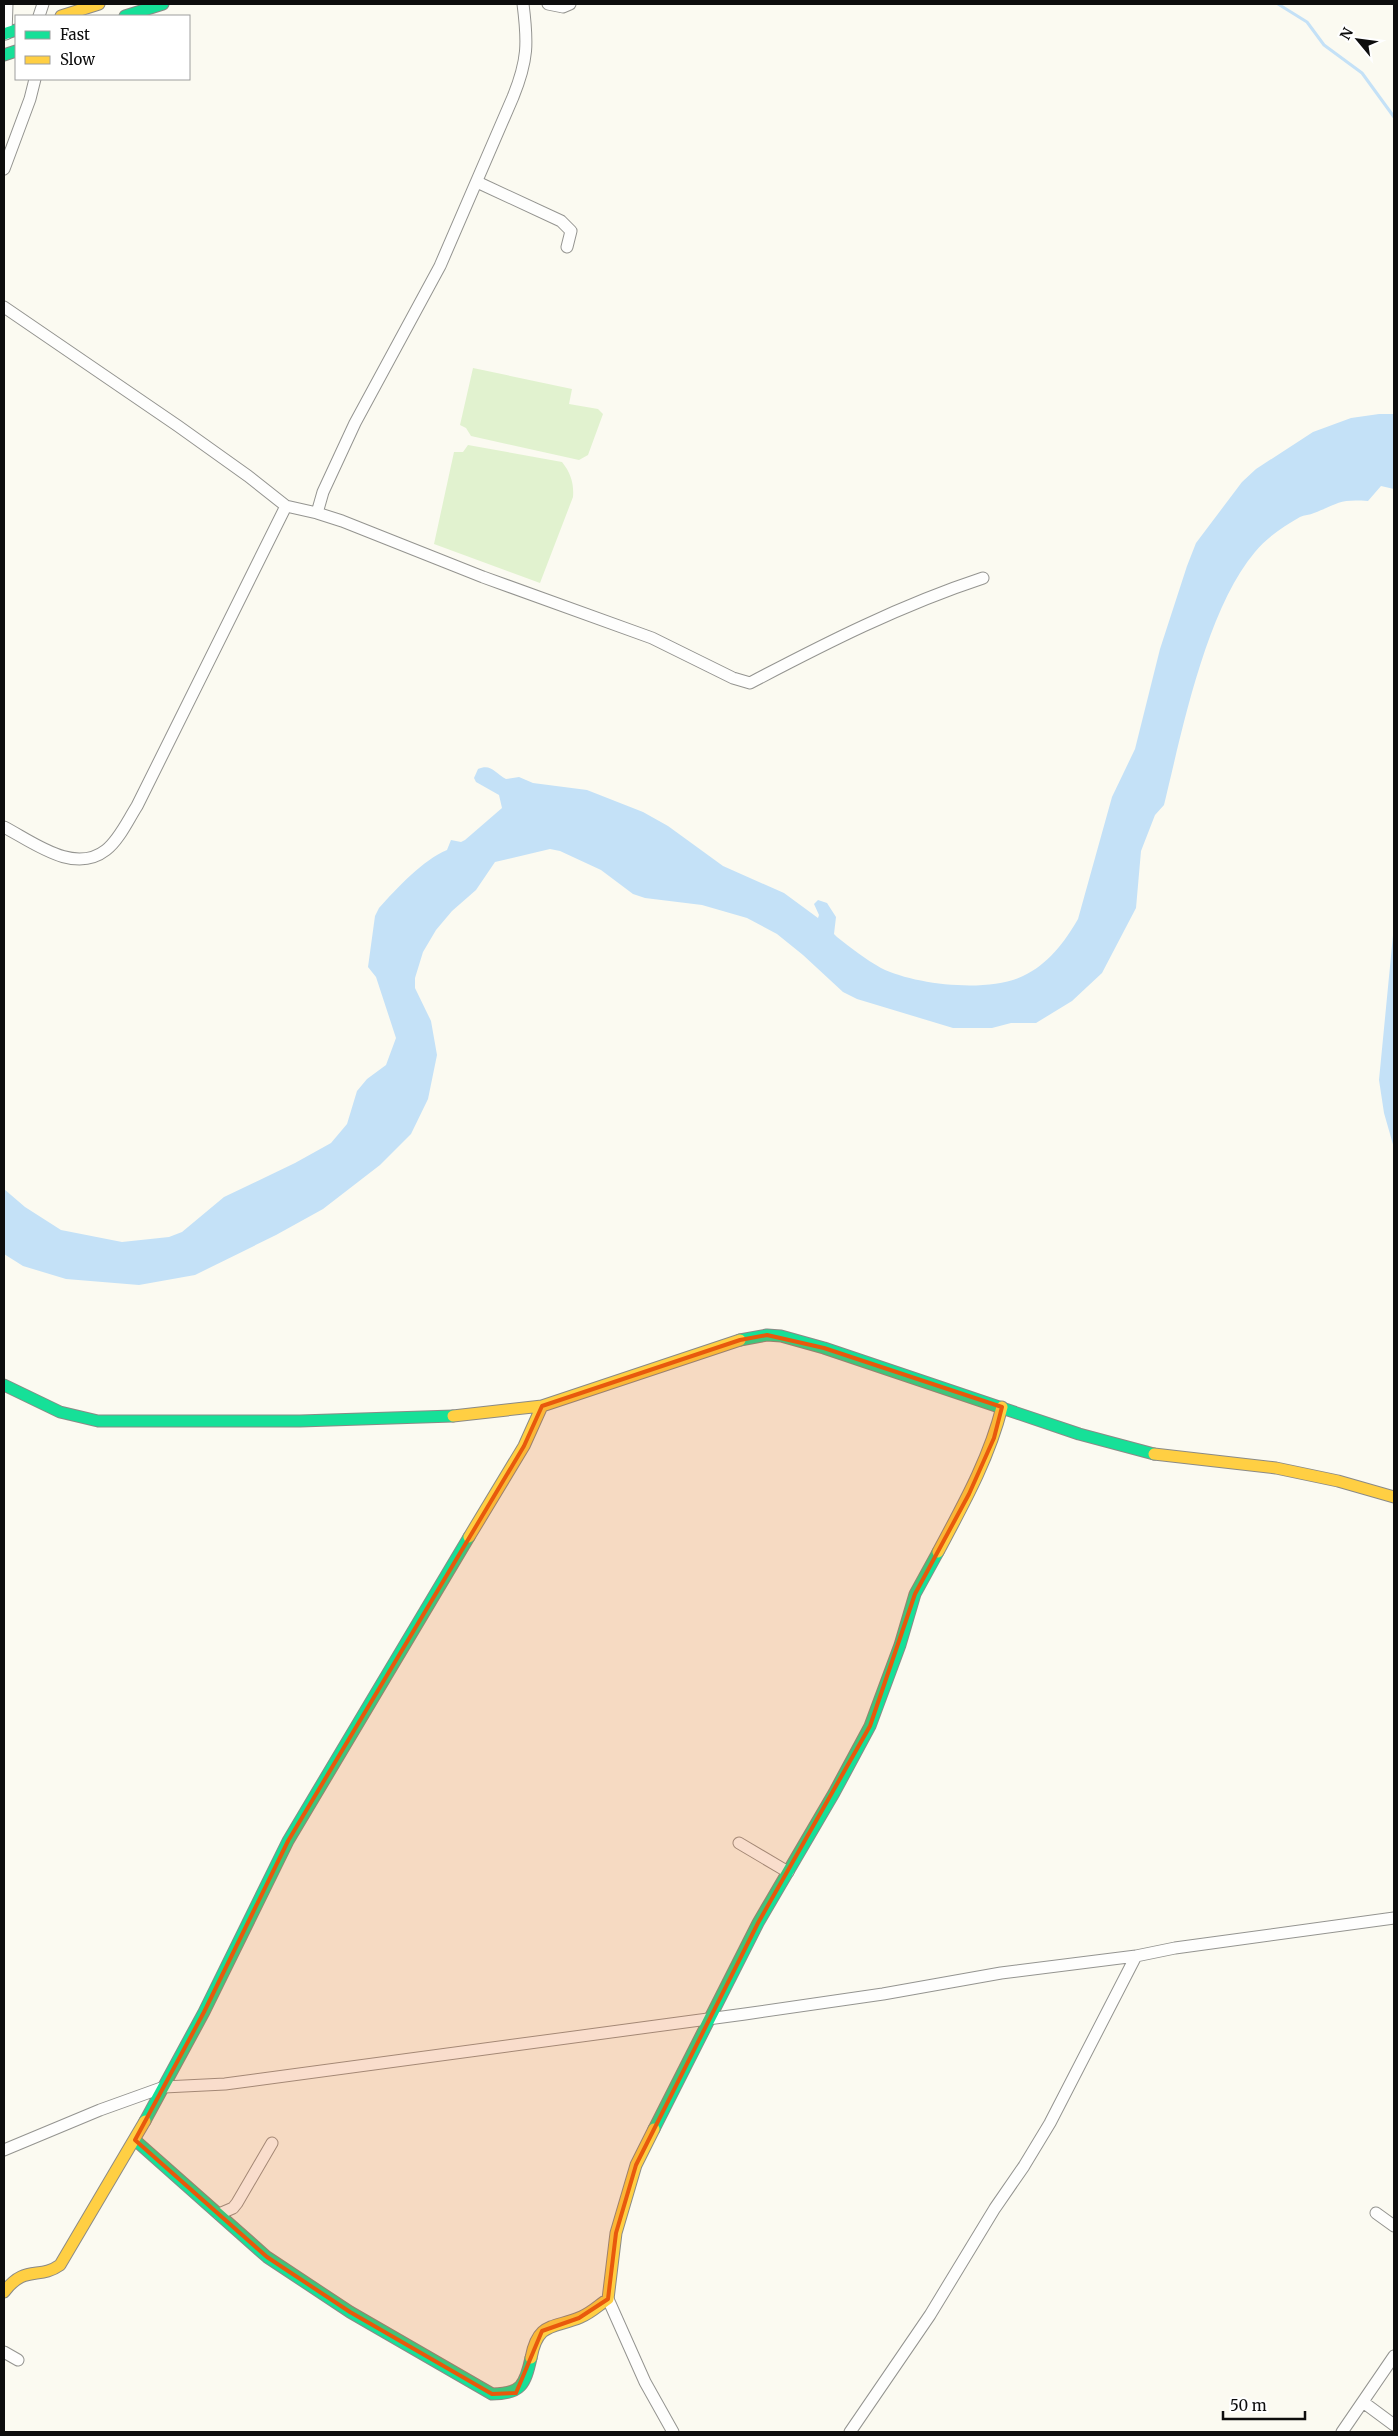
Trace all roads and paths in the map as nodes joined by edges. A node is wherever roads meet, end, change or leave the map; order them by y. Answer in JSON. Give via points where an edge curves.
{"nodes":[{"id":1,"x":7,"y":4,"type":"edge"},
{"id":2,"x":99,"y":4,"type":"edge"},
{"id":3,"x":163,"y":4,"type":"edge"},
{"id":4,"x":523,"y":4,"type":"edge"},
{"id":5,"x":548,"y":4,"type":"edge"},
{"id":6,"x":570,"y":4,"type":"edge"},
{"id":7,"x":64,"y":15,"type":"edge"},
{"id":8,"x":128,"y":15,"type":"edge"},
{"id":9,"x":9,"y":33,"type":"edge"},
{"id":10,"x":35,"y":80,"type":"edge"},
{"id":11,"x":4,"y":169,"type":"edge"},
{"id":12,"x":477,"y":182,"type":"junction"},
{"id":13,"x":567,"y":247,"type":"dead end"},
{"id":14,"x":4,"y":307,"type":"edge"},
{"id":15,"x":286,"y":506,"type":"junction"},
{"id":16,"x":317,"y":513,"type":"junction"},
{"id":17,"x":983,"y":578,"type":"dead end"},
{"id":18,"x":4,"y":827,"type":"edge"},
{"id":19,"x":4,"y":1385,"type":"edge"},
{"id":20,"x":542,"y":1406,"type":"junction"},
{"id":21,"x":1002,"y":1407,"type":"junction"},
{"id":22,"x":1394,"y":1497,"type":"edge"},
{"id":23,"x":739,"y":1843,"type":"dead end"},
{"id":24,"x":788,"y":1872,"type":"junction"},
{"id":25,"x":1394,"y":1918,"type":"edge"},
{"id":26,"x":1136,"y":1956,"type":"junction"},
{"id":27,"x":710,"y":2018,"type":"junction"},
{"id":28,"x":164,"y":2086,"type":"junction"},
{"id":29,"x":135,"y":2140,"type":"junction"},
{"id":30,"x":272,"y":2144,"type":"dead end"},
{"id":31,"x":4,"y":2150,"type":"edge"},
{"id":32,"x":1376,"y":2213,"type":"dead end"},
{"id":33,"x":219,"y":2214,"type":"junction"},
{"id":34,"x":1394,"y":2226,"type":"edge"},
{"id":35,"x":4,"y":2292,"type":"edge"},
{"id":36,"x":608,"y":2299,"type":"junction"},
{"id":37,"x":4,"y":2352,"type":"edge"},
{"id":38,"x":1394,"y":2356,"type":"edge"},
{"id":39,"x":18,"y":2360,"type":"dead end"},
{"id":40,"x":1363,"y":2402,"type":"junction"},
{"id":41,"x":1394,"y":2425,"type":"edge"},
{"id":42,"x":674,"y":2432,"type":"edge"},
{"id":43,"x":850,"y":2432,"type":"edge"},
{"id":44,"x":1342,"y":2432,"type":"edge"}],
"edges":[{"from":1,"to":9,"type":"street"},
{"from":2,"to":7,"type":"main road"},
{"from":3,"to":8,"type":"main road"},
{"from":4,"to":12,"type":"street","via":[[527,45],[524,70]]},
{"from":5,"to":6,"type":"street","via":[[563,7]]},
{"from":10,"to":11,"type":"street"},
{"from":12,"to":13,"type":"street","via":[[561,221],[570,231]]},
{"from":12,"to":16,"type":"street","via":[[440,266],[355,424],[323,492]]},
{"from":14,"to":15,"type":"street","via":[[178,426]]},
{"from":15,"to":16,"type":"street"},
{"from":15,"to":18,"type":"street","via":[[137,806],[114,842],[94,856],[73,860]]},
{"from":16,"to":17,"type":"street","via":[[652,638],[733,678],[750,683],[840,635],[937,593]]},
{"from":19,"to":20,"type":"main road","via":[[73,1418],[126,1422],[454,1416]]},
{"from":20,"to":21,"type":"main road","via":[[732,1343],[767,1335],[794,1339]]},
{"from":20,"to":28,"type":"main road","via":[[524,1446],[288,1841]]},
{"from":21,"to":22,"type":"main road","via":[[1127,1448],[1164,1456],[1276,1468]]},
{"from":21,"to":24,"type":"main road","via":[[994,1438],[970,1494],[915,1594],[870,1726]]},
{"from":23,"to":24,"type":"street"},
{"from":24,"to":27,"type":"main road"},
{"from":25,"to":26,"type":"street"},
{"from":26,"to":27,"type":"street","via":[[1001,1973],[882,1994]]},
{"from":26,"to":43,"type":"street","via":[[1050,2123],[930,2315]]},
{"from":27,"to":28,"type":"street","via":[[224,2084]]},
{"from":27,"to":36,"type":"main road","via":[[636,2165],[616,2233]]},
{"from":28,"to":29,"type":"main road"},
{"from":28,"to":31,"type":"street"},
{"from":29,"to":33,"type":"main road"},
{"from":29,"to":35,"type":"main road","via":[[60,2265],[53,2270],[20,2276]]},
{"from":30,"to":33,"type":"street","via":[[237,2203]]},
{"from":32,"to":34,"type":"street"},
{"from":33,"to":36,"type":"main road","via":[[267,2257],[334,2301],[492,2394],[506,2396],[516,2393],[525,2379],[536,2339],[542,2331],[579,2318]]},
{"from":36,"to":42,"type":"street","via":[[645,2382]]},
{"from":37,"to":39,"type":"street"},
{"from":38,"to":40,"type":"street"},
{"from":40,"to":41,"type":"street"},
{"from":40,"to":44,"type":"street"}]}
